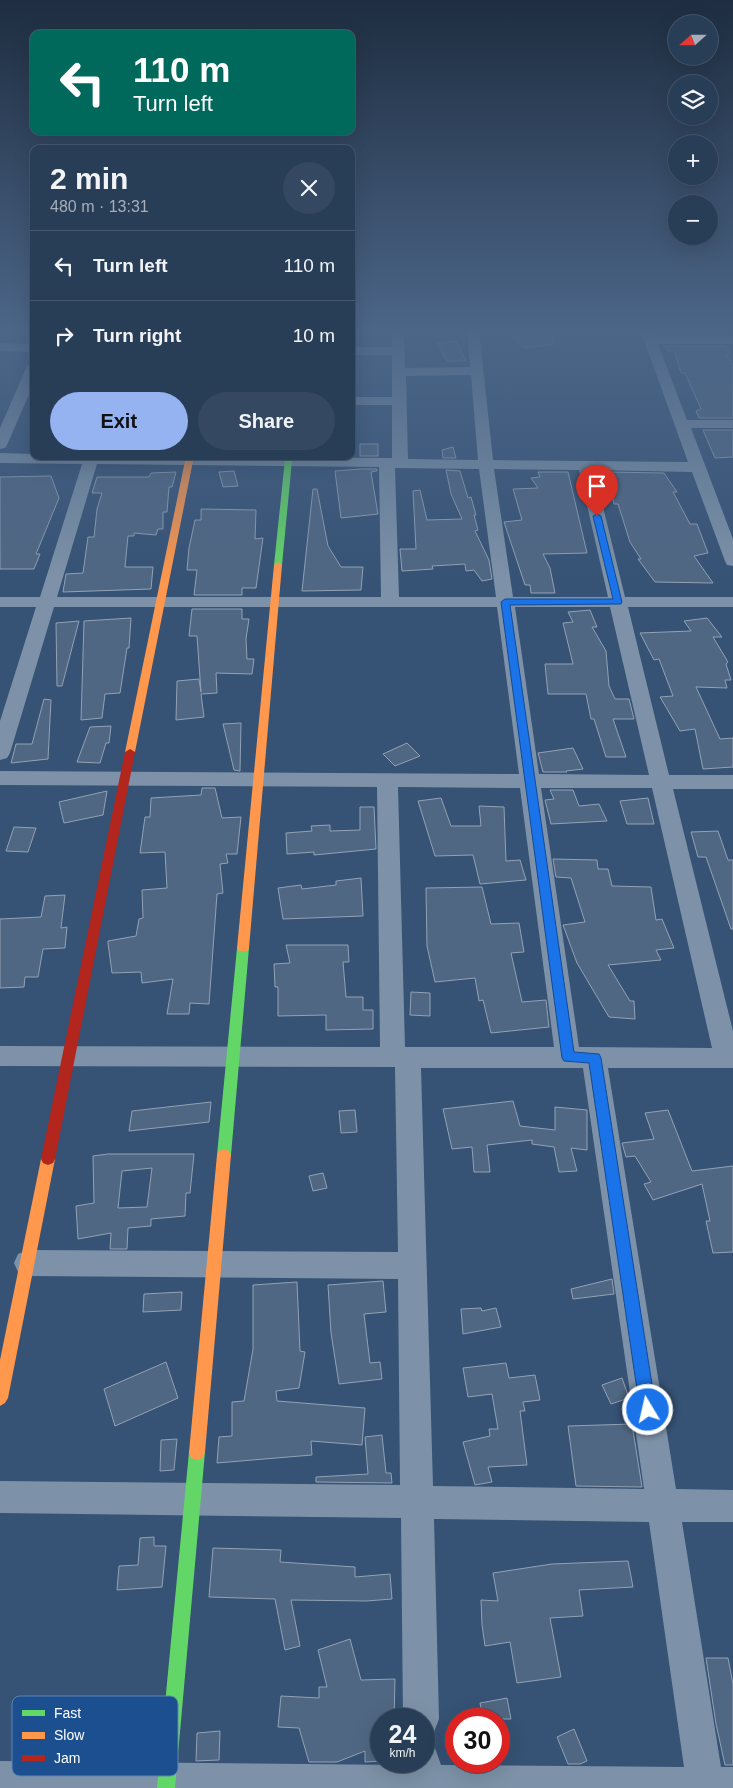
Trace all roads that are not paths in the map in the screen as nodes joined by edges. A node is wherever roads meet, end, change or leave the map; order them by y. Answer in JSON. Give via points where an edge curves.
{"nodes":[{"id":1,"x":15,"y":412,"type":"edge"},
{"id":2,"x":398,"y":412,"type":"edge"},
{"id":3,"x":480,"y":412,"type":"edge"},
{"id":4,"x":678,"y":412,"type":"edge"},
{"id":5,"x":682,"y":424,"type":"junction"},
{"id":6,"x":733,"y":424,"type":"edge"},
{"id":7,"x":0,"y":445,"type":"edge"},
{"id":8,"x":0,"y":458,"type":"edge"},
{"id":9,"x":30,"y":458,"type":"edge"},
{"id":10,"x":92,"y":460,"type":"edge"},
{"id":11,"x":190,"y":460,"type":"edge"},
{"id":12,"x":239,"y":460,"type":"edge"},
{"id":13,"x":288,"y":462,"type":"junction"},
{"id":14,"x":393,"y":463,"type":"junction"},
{"id":15,"x":486,"y":464,"type":"junction"},
{"id":16,"x":585,"y":465,"type":"junction"},
{"id":17,"x":698,"y":467,"type":"junction"},
{"id":18,"x":726,"y":524,"type":"edge"},
{"id":19,"x":733,"y":561,"type":"edge"},
{"id":20,"x":47,"y":601,"type":"junction"},
{"id":21,"x":161,"y":601,"type":"junction"},
{"id":22,"x":0,"y":602,"type":"edge"},
{"id":23,"x":275,"y":602,"type":"junction"},
{"id":24,"x":390,"y":602,"type":"junction"},
{"id":25,"x":505,"y":602,"type":"junction"},
{"id":26,"x":618,"y":602,"type":"junction"},
{"id":27,"x":733,"y":602,"type":"edge"},
{"id":28,"x":0,"y":753,"type":"edge"},
{"id":29,"x":0,"y":778,"type":"edge"},
{"id":30,"x":125,"y":779,"type":"junction"},
{"id":31,"x":259,"y":780,"type":"junction"},
{"id":32,"x":388,"y":780,"type":"junction"},
{"id":33,"x":530,"y":781,"type":"junction"},
{"id":34,"x":661,"y":782,"type":"junction"},
{"id":35,"x":733,"y":782,"type":"edge"},
{"id":36,"x":0,"y":1056,"type":"edge"},
{"id":37,"x":70,"y":1056,"type":"junction"},
{"id":38,"x":233,"y":1056,"type":"junction"},
{"id":39,"x":400,"y":1057,"type":"junction"},
{"id":40,"x":581,"y":1058,"type":"junction"},
{"id":41,"x":730,"y":1058,"type":"edge"},
{"id":42,"x":28,"y":1263,"type":"junction"},
{"id":43,"x":214,"y":1264,"type":"junction"},
{"id":44,"x":412,"y":1266,"type":"junction"},
{"id":45,"x":0,"y":1398,"type":"edge"},
{"id":46,"x":0,"y":1497,"type":"edge"},
{"id":47,"x":193,"y":1497,"type":"junction"},
{"id":48,"x":416,"y":1504,"type":"junction"},
{"id":49,"x":663,"y":1506,"type":"junction"},
{"id":50,"x":733,"y":1506,"type":"edge"},
{"id":51,"x":174,"y":1696,"type":"edge"},
{"id":52,"x":421,"y":1708,"type":"edge"},
{"id":53,"x":422,"y":1778,"type":"edge"},
{"id":54,"x":0,"y":1780,"type":"edge"},
{"id":55,"x":166,"y":1785,"type":"edge"},
{"id":56,"x":715,"y":1786,"type":"edge"}],
"edges":[{"from":1,"to":7,"type":"street"},
{"from":2,"to":14,"type":"street"},
{"from":3,"to":15,"type":"street"},
{"from":4,"to":5,"type":"street"},
{"from":5,"to":6,"type":"street"},
{"from":5,"to":17,"type":"street"},
{"from":8,"to":9,"type":"street"},
{"from":10,"to":20,"type":"street"},
{"from":11,"to":21,"type":"street"},
{"from":12,"to":13,"type":"street"},
{"from":13,"to":14,"type":"street"},
{"from":13,"to":23,"type":"street"},
{"from":14,"to":15,"type":"street"},
{"from":14,"to":24,"type":"street"},
{"from":15,"to":16,"type":"street"},
{"from":15,"to":25,"type":"street"},
{"from":16,"to":17,"type":"street"},
{"from":16,"to":26,"type":"street"},
{"from":17,"to":18,"type":"street"},
{"from":18,"to":19,"type":"street"},
{"from":20,"to":21,"type":"street"},
{"from":20,"to":22,"type":"street"},
{"from":20,"to":28,"type":"street"},
{"from":21,"to":23,"type":"street"},
{"from":21,"to":30,"type":"street"},
{"from":23,"to":24,"type":"street"},
{"from":23,"to":31,"type":"street"},
{"from":24,"to":25,"type":"street"},
{"from":25,"to":26,"type":"street"},
{"from":25,"to":33,"type":"street"},
{"from":26,"to":27,"type":"street"},
{"from":26,"to":34,"type":"street"},
{"from":29,"to":30,"type":"street"},
{"from":30,"to":31,"type":"street"},
{"from":30,"to":37,"type":"street"},
{"from":31,"to":32,"type":"street"},
{"from":31,"to":38,"type":"street"},
{"from":32,"to":33,"type":"street"},
{"from":32,"to":39,"type":"street"},
{"from":33,"to":34,"type":"street"},
{"from":33,"to":40,"type":"street"},
{"from":34,"to":35,"type":"street"},
{"from":34,"to":41,"type":"street"},
{"from":36,"to":37,"type":"street"},
{"from":37,"to":38,"type":"street"},
{"from":37,"to":42,"type":"street"},
{"from":38,"to":39,"type":"street"},
{"from":38,"to":43,"type":"street"},
{"from":39,"to":40,"type":"street"},
{"from":39,"to":44,"type":"street"},
{"from":40,"to":41,"type":"street"},
{"from":40,"to":49,"type":"street"},
{"from":42,"to":43,"type":"street"},
{"from":42,"to":45,"type":"street"},
{"from":43,"to":44,"type":"street"},
{"from":43,"to":47,"type":"street"},
{"from":44,"to":48,"type":"street"},
{"from":46,"to":47,"type":"street"},
{"from":47,"to":48,"type":"street"},
{"from":47,"to":51,"type":"street"},
{"from":48,"to":49,"type":"street"},
{"from":48,"to":52,"type":"street"},
{"from":49,"to":50,"type":"street"},
{"from":49,"to":56,"type":"street"},
{"from":53,"to":55,"type":"street"},
{"from":53,"to":56,"type":"street"},
{"from":54,"to":55,"type":"street"}]}
